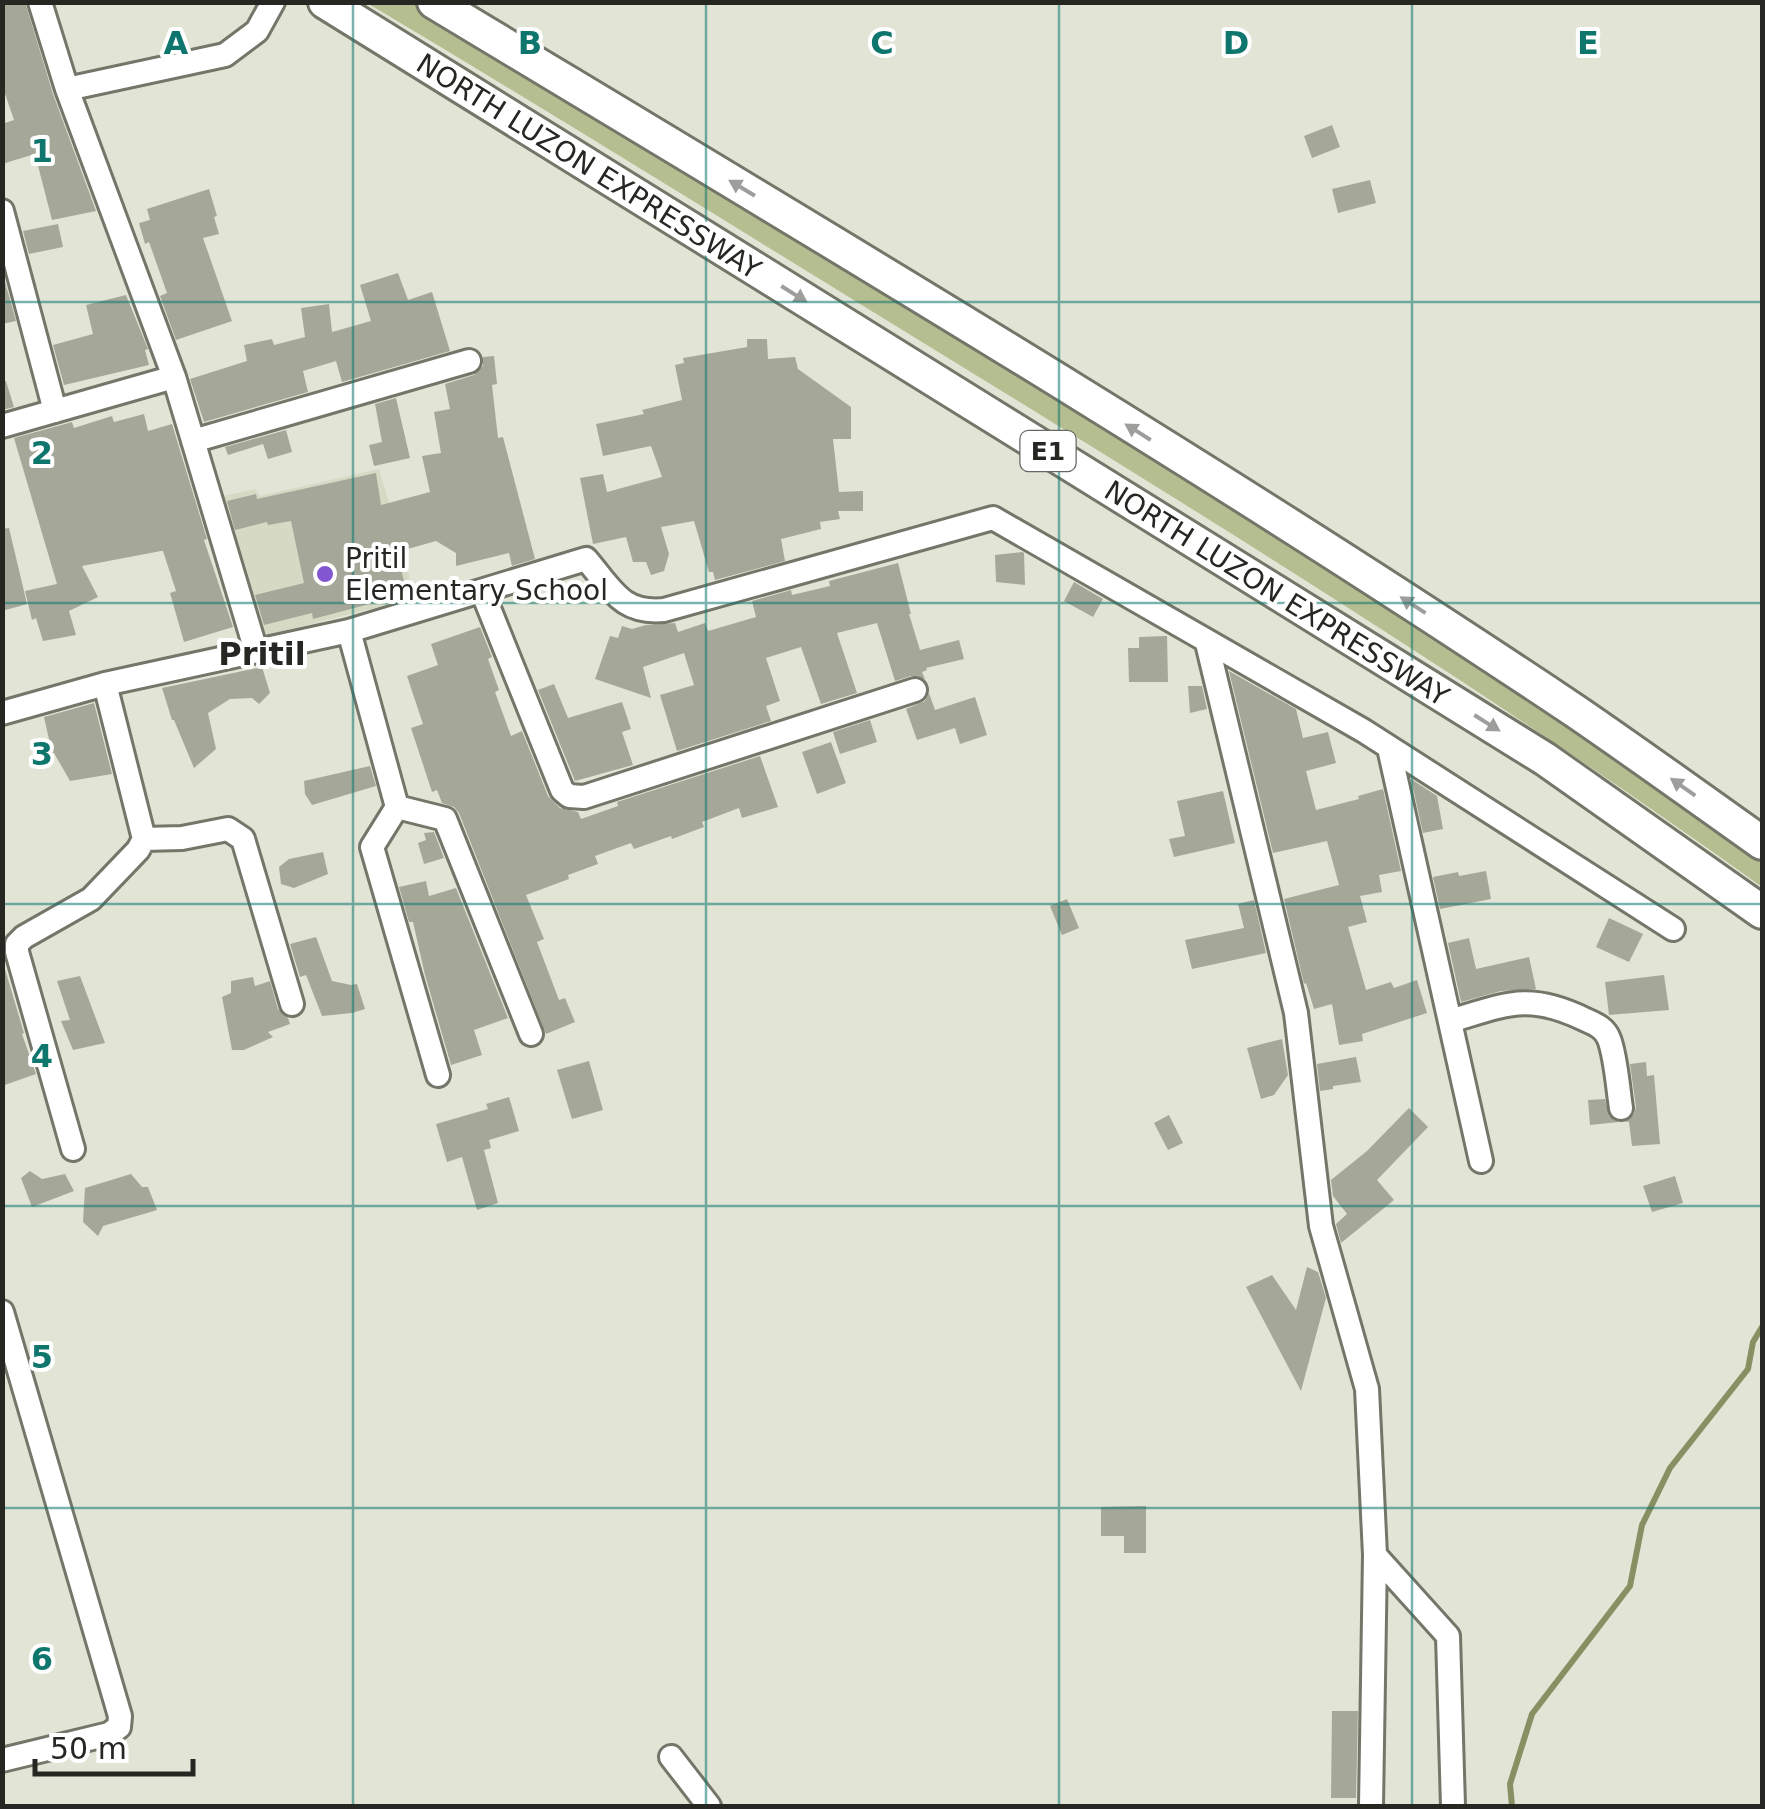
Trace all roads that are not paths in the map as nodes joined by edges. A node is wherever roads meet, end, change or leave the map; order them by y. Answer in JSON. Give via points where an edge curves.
{"nodes":[{"id":1,"x":40,"y":2,"type":"edge"},
{"id":2,"x":273,"y":2,"type":"edge"},
{"id":3,"x":325,"y":2,"type":"edge"},
{"id":4,"x":434,"y":2,"type":"edge"},
{"id":5,"x":67,"y":89,"type":"junction"},
{"id":6,"x":2,"y":211,"type":"edge"},
{"id":7,"x":470,"y":361,"type":"dead end"},
{"id":8,"x":174,"y":378,"type":"junction"},
{"id":9,"x":55,"y":411,"type":"junction"},
{"id":10,"x":2,"y":426,"type":"edge"},
{"id":11,"x":193,"y":441,"type":"junction"},
{"id":12,"x":482,"y":590,"type":"junction"},
{"id":13,"x":349,"y":631,"type":"junction"},
{"id":14,"x":1207,"y":644,"type":"junction"},
{"id":15,"x":256,"y":651,"type":"junction"},
{"id":16,"x":105,"y":684,"type":"junction"},
{"id":17,"x":916,"y":690,"type":"dead end"},
{"id":18,"x":2,"y":713,"type":"edge"},
{"id":19,"x":1389,"y":748,"type":"junction"},
{"id":20,"x":397,"y":807,"type":"junction"},
{"id":21,"x":144,"y":839,"type":"junction"},
{"id":22,"x":1762,"y":843,"type":"edge"},
{"id":23,"x":1762,"y":912,"type":"edge"},
{"id":24,"x":1672,"y":930,"type":"dead end"},
{"id":25,"x":292,"y":1004,"type":"dead end"},
{"id":26,"x":1450,"y":1021,"type":"junction"},
{"id":27,"x":531,"y":1034,"type":"dead end"},
{"id":28,"x":438,"y":1075,"type":"dead end"},
{"id":29,"x":1621,"y":1108,"type":"dead end"},
{"id":30,"x":73,"y":1149,"type":"dead end"},
{"id":31,"x":1480,"y":1161,"type":"dead end"},
{"id":32,"x":2,"y":1312,"type":"edge"},
{"id":33,"x":1376,"y":1554,"type":"junction"},
{"id":34,"x":671,"y":1757,"type":"dead end"},
{"id":35,"x":2,"y":1760,"type":"edge"},
{"id":36,"x":710,"y":1806,"type":"edge"},
{"id":37,"x":1371,"y":1806,"type":"edge"},
{"id":38,"x":1453,"y":1806,"type":"edge"}],
"edges":[{"from":1,"to":5,"type":"street"},
{"from":2,"to":5,"type":"street","via":[[257,30],[225,55]]},
{"from":3,"to":23,"type":"highway","name":"NORTH LUZON EXPRESSWAY","number":"E1","one_way":true,"via":[[1544,759]]},
{"from":22,"to":4,"type":"highway","name":"NORTH LUZON EXPRESSWAY","number":"E1","one_way":true,"via":[[1312,539]]},
{"from":5,"to":8,"type":"street"},
{"from":6,"to":9,"type":"street"},
{"from":7,"to":11,"type":"street"},
{"from":8,"to":9,"type":"street"},
{"from":8,"to":11,"type":"street"},
{"from":9,"to":10,"type":"street"},
{"from":11,"to":15,"type":"street"},
{"from":12,"to":13,"type":"street"},
{"from":12,"to":14,"type":"street","via":[[586,559],[626,605],[664,610],[993,518]]},
{"from":12,"to":17,"type":"street","via":[[569,796],[584,798]]},
{"from":13,"to":15,"type":"street"},
{"from":13,"to":20,"type":"street"},
{"from":14,"to":19,"type":"street"},
{"from":14,"to":33,"type":"street","via":[[1296,1013],[1320,1226],[1367,1389]]},
{"from":15,"to":16,"type":"street"},
{"from":16,"to":18,"type":"street"},
{"from":16,"to":21,"type":"street"},
{"from":19,"to":24,"type":"street"},
{"from":19,"to":26,"type":"street"},
{"from":20,"to":27,"type":"street","via":[[445,820]]},
{"from":20,"to":28,"type":"street","via":[[372,848]]},
{"from":21,"to":25,"type":"street","via":[[228,829],[243,840]]},
{"from":21,"to":30,"type":"street","via":[[91,898],[17,944]]},
{"from":26,"to":29,"type":"street","via":[[1538,1002],[1602,1028]]},
{"from":26,"to":31,"type":"street"},
{"from":32,"to":35,"type":"street","via":[[120,1716],[119,1727],[108,1734]]},
{"from":33,"to":37,"type":"street"},
{"from":33,"to":38,"type":"street","via":[[1448,1636]]},
{"from":34,"to":36,"type":"street"}]}
